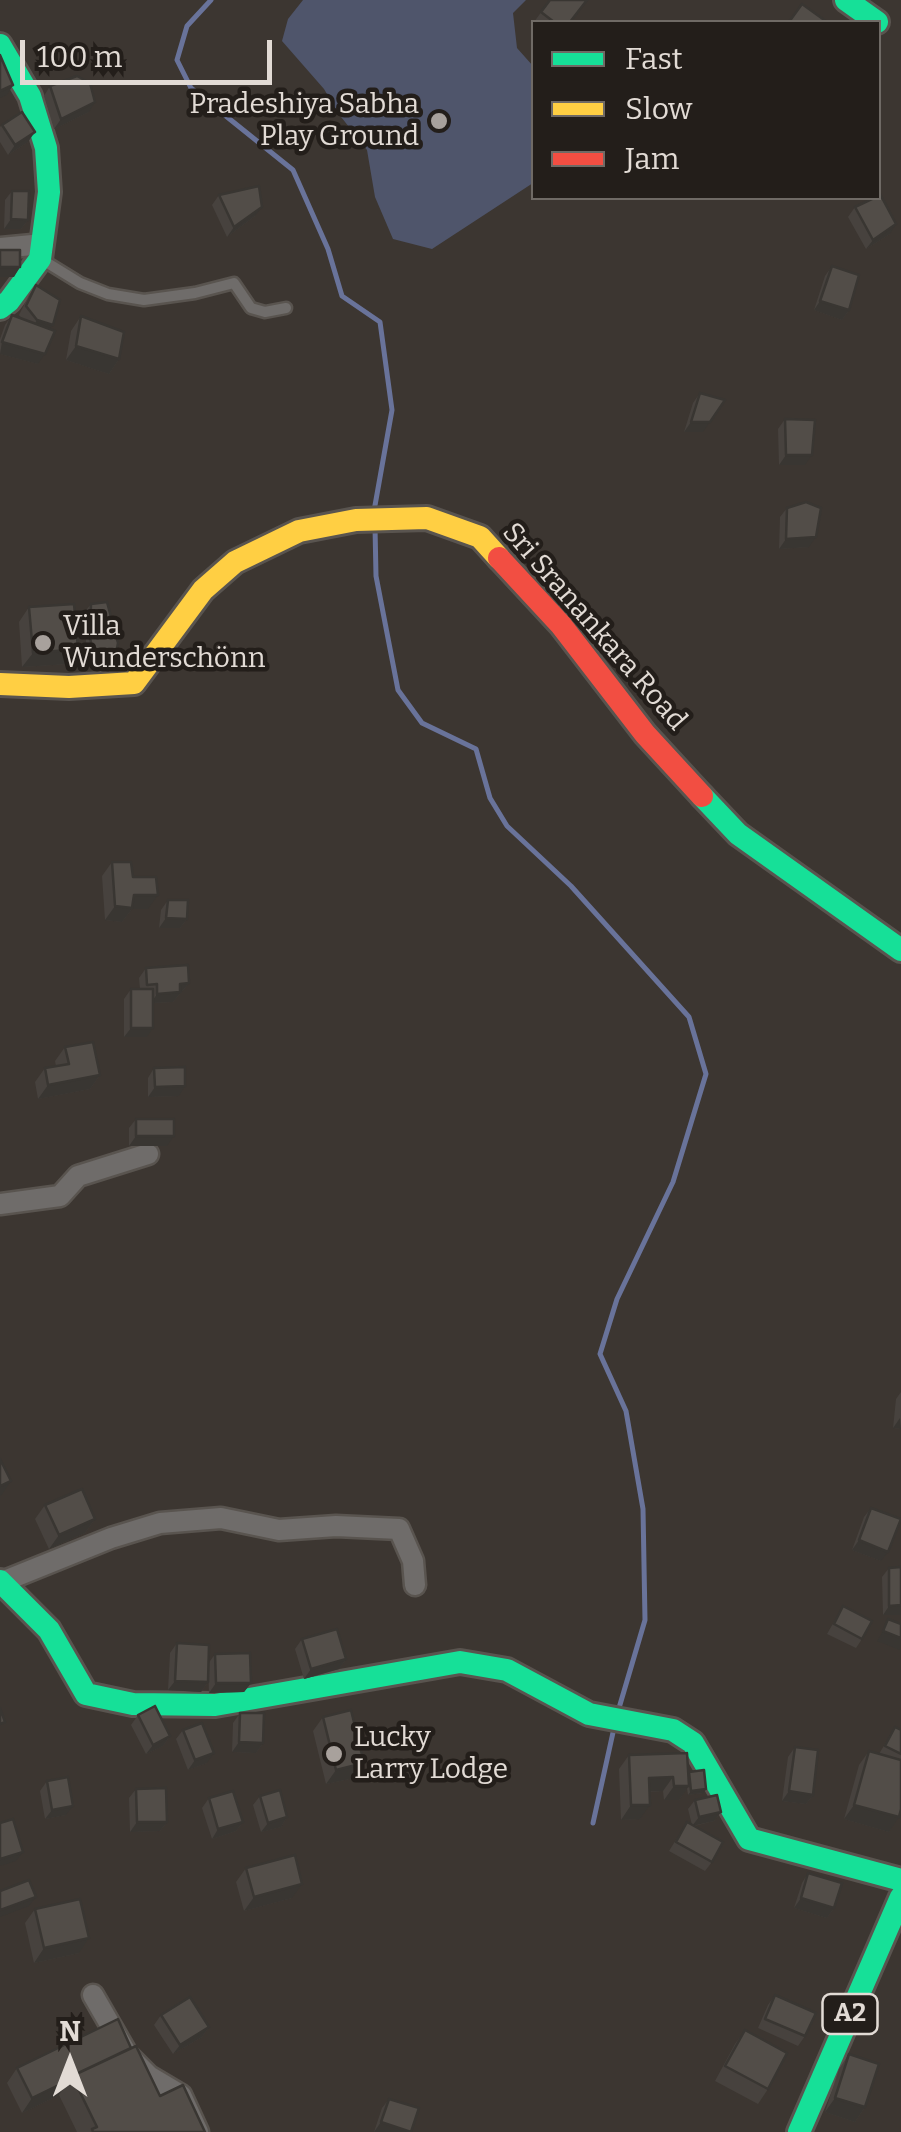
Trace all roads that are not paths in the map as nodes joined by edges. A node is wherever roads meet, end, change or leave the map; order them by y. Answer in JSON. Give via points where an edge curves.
{"nodes":[{"id":1,"x":846,"y":0,"type":"edge"},
{"id":2,"x":874,"y":20,"type":"edge"},
{"id":3,"x":0,"y":44,"type":"edge"},
{"id":4,"x":0,"y":248,"type":"edge"},
{"id":5,"x":42,"y":251,"type":"junction"},
{"id":6,"x":0,"y":308,"type":"edge"},
{"id":7,"x":286,"y":308,"type":"dead end"},
{"id":8,"x":0,"y":684,"type":"edge"},
{"id":9,"x":901,"y":950,"type":"edge"},
{"id":10,"x":148,"y":1154,"type":"dead end"},
{"id":11,"x":0,"y":1204,"type":"edge"},
{"id":12,"x":1,"y":1582,"type":"edge"},
{"id":13,"x":415,"y":1585,"type":"dead end"},
{"id":14,"x":901,"y":1880,"type":"edge"},
{"id":15,"x":901,"y":1897,"type":"edge"},
{"id":16,"x":94,"y":1995,"type":"dead end"},
{"id":17,"x":198,"y":2132,"type":"edge"},
{"id":18,"x":798,"y":2132,"type":"edge"}],
"edges":[{"from":1,"to":2,"type":"main road"},
{"from":3,"to":5,"type":"main road","via":[[30,96],[46,148]]},
{"from":4,"to":5,"type":"street"},
{"from":5,"to":6,"type":"main road"},
{"from":5,"to":7,"type":"lane","via":[[80,283],[108,294],[144,300],[234,283],[251,308]]},
{"from":8,"to":9,"type":"main road","name":"Sri Sranankara Road","via":[[134,683],[203,590],[235,562],[299,531],[356,520],[428,518],[480,537],[738,834]]},
{"from":10,"to":11,"type":"street","via":[[78,1176],[60,1196]]},
{"from":12,"to":13,"type":"street","via":[[160,1522],[221,1518],[279,1530],[399,1529],[414,1561]]},
{"from":12,"to":14,"type":"main road","via":[[50,1630],[86,1694],[133,1704],[215,1705],[460,1662],[507,1670],[589,1714],[673,1730],[692,1743],[749,1838]]},
{"from":15,"to":18,"type":"main road","number":"A2"},
{"from":16,"to":17,"type":"street","via":[[127,2054],[180,2096]]}]}
